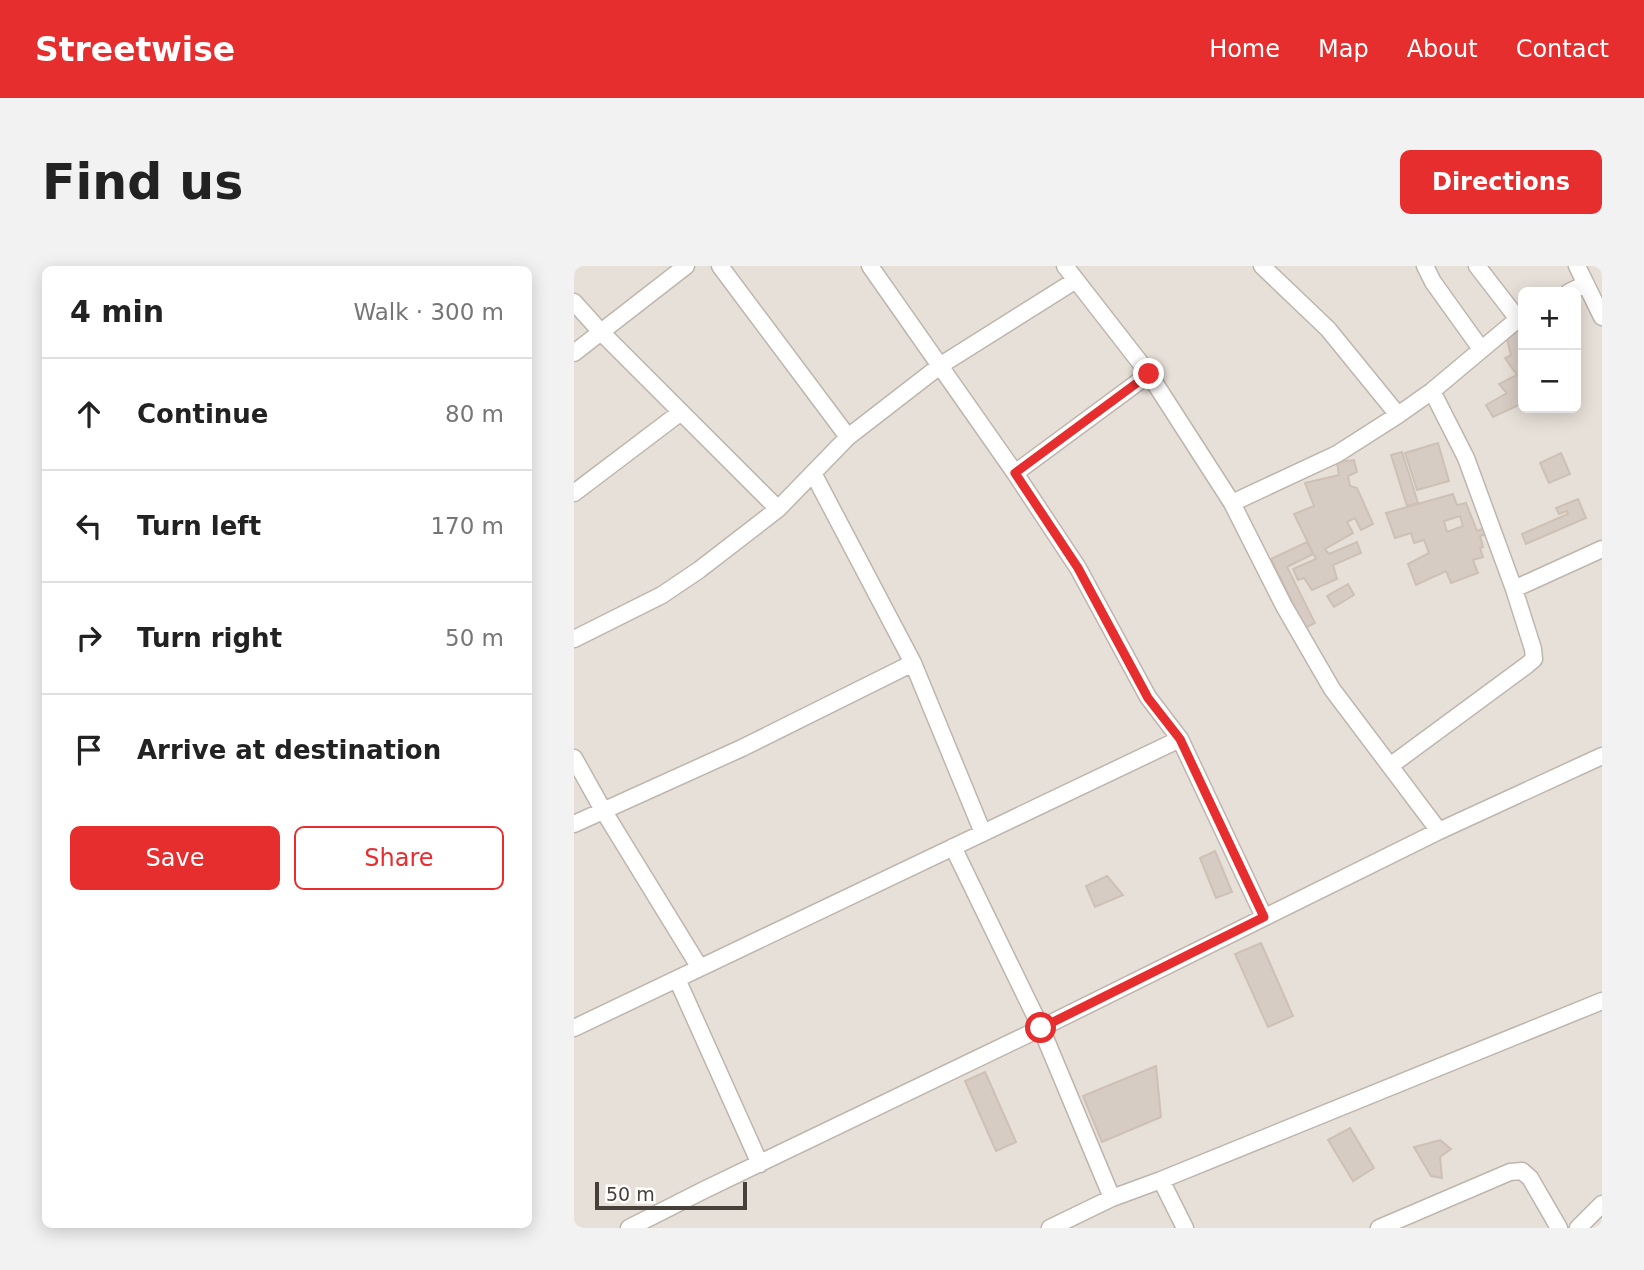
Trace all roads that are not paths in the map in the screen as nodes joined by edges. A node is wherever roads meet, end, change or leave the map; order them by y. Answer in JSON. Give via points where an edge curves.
{"nodes":[{"id":1,"x":686,"y":266,"type":"edge"},
{"id":2,"x":720,"y":266,"type":"edge"},
{"id":3,"x":870,"y":266,"type":"edge"},
{"id":4,"x":1065,"y":266,"type":"edge"},
{"id":5,"x":1262,"y":266,"type":"edge"},
{"id":6,"x":1425,"y":266,"type":"edge"},
{"id":7,"x":1477,"y":266,"type":"edge"},
{"id":8,"x":1577,"y":266,"type":"edge"},
{"id":9,"x":1076,"y":280,"type":"junction"},
{"id":10,"x":1586,"y":284,"type":"junction"},
{"id":11,"x":1580,"y":287,"type":"edge"},
{"id":12,"x":574,"y":302,"type":"edge"},
{"id":13,"x":1518,"y":315,"type":"edge"},
{"id":14,"x":1602,"y":317,"type":"edge"},
{"id":15,"x":1518,"y":319,"type":"edge"},
{"id":16,"x":601,"y":332,"type":"junction"},
{"id":17,"x":1481,"y":349,"type":"junction"},
{"id":18,"x":574,"y":353,"type":"edge"},
{"id":19,"x":941,"y":365,"type":"junction"},
{"id":20,"x":1149,"y":374,"type":"junction"},
{"id":21,"x":1432,"y":391,"type":"junction"},
{"id":22,"x":681,"y":412,"type":"junction"},
{"id":23,"x":1398,"y":415,"type":"junction"},
{"id":24,"x":848,"y":437,"type":"junction"},
{"id":25,"x":813,"y":473,"type":"junction"},
{"id":26,"x":1015,"y":473,"type":"junction"},
{"id":27,"x":574,"y":493,"type":"edge"},
{"id":28,"x":1232,"y":503,"type":"junction"},
{"id":29,"x":778,"y":509,"type":"junction"},
{"id":30,"x":1602,"y":549,"type":"edge"},
{"id":31,"x":1514,"y":589,"type":"junction"},
{"id":32,"x":574,"y":639,"type":"edge"},
{"id":33,"x":913,"y":663,"type":"junction"},
{"id":34,"x":1180,"y":739,"type":"junction"},
{"id":35,"x":1602,"y":756,"type":"edge"},
{"id":36,"x":574,"y":758,"type":"edge"},
{"id":37,"x":1390,"y":766,"type":"junction"},
{"id":38,"x":603,"y":810,"type":"junction"},
{"id":39,"x":574,"y":824,"type":"edge"},
{"id":40,"x":1439,"y":831,"type":"junction"},
{"id":41,"x":984,"y":833,"type":"junction"},
{"id":42,"x":953,"y":847,"type":"junction"},
{"id":43,"x":1264,"y":917,"type":"junction"},
{"id":44,"x":700,"y":968,"type":"junction"},
{"id":45,"x":677,"y":979,"type":"junction"},
{"id":46,"x":1602,"y":1001,"type":"edge"},
{"id":47,"x":574,"y":1028,"type":"edge"},
{"id":48,"x":1041,"y":1028,"type":"junction"},
{"id":49,"x":760,"y":1164,"type":"junction"},
{"id":50,"x":1161,"y":1180,"type":"junction"},
{"id":51,"x":1112,"y":1198,"type":"junction"},
{"id":52,"x":1602,"y":1204,"type":"edge"},
{"id":53,"x":634,"y":1227,"type":"edge"},
{"id":54,"x":1050,"y":1228,"type":"edge"},
{"id":55,"x":1185,"y":1228,"type":"edge"},
{"id":56,"x":1379,"y":1228,"type":"edge"},
{"id":57,"x":1559,"y":1228,"type":"edge"},
{"id":58,"x":1578,"y":1228,"type":"edge"}],
"edges":[{"from":1,"to":16,"type":"street"},
{"from":2,"to":24,"type":"street"},
{"from":3,"to":19,"type":"street"},
{"from":4,"to":9,"type":"street"},
{"from":5,"to":23,"type":"street","via":[[1328,329]]},
{"from":6,"to":17,"type":"street"},
{"from":7,"to":13,"type":"street"},
{"from":8,"to":10,"type":"street"},
{"from":9,"to":19,"type":"street"},
{"from":9,"to":20,"type":"street"},
{"from":10,"to":11,"type":"street"},
{"from":10,"to":14,"type":"street"},
{"from":12,"to":16,"type":"street"},
{"from":15,"to":17,"type":"street"},
{"from":16,"to":18,"type":"street"},
{"from":16,"to":22,"type":"street"},
{"from":17,"to":21,"type":"street"},
{"from":19,"to":24,"type":"street"},
{"from":19,"to":26,"type":"street"},
{"from":20,"to":26,"type":"street"},
{"from":20,"to":28,"type":"street"},
{"from":21,"to":23,"type":"street"},
{"from":21,"to":31,"type":"street","via":[[1466,458]]},
{"from":22,"to":27,"type":"street"},
{"from":22,"to":29,"type":"street"},
{"from":23,"to":28,"type":"street","via":[[1337,454]]},
{"from":24,"to":25,"type":"street"},
{"from":25,"to":29,"type":"street"},
{"from":25,"to":33,"type":"street"},
{"from":26,"to":34,"type":"street","via":[[1078,568],[1148,698]]},
{"from":28,"to":37,"type":"street","via":[[1332,689]]},
{"from":29,"to":32,"type":"street","via":[[662,595]]},
{"from":30,"to":31,"type":"street"},
{"from":31,"to":37,"type":"street","via":[[1534,659]]},
{"from":33,"to":38,"type":"street","via":[[742,748]]},
{"from":33,"to":41,"type":"street"},
{"from":34,"to":41,"type":"street"},
{"from":34,"to":43,"type":"street"},
{"from":35,"to":40,"type":"street"},
{"from":36,"to":38,"type":"street"},
{"from":37,"to":40,"type":"street"},
{"from":38,"to":39,"type":"street"},
{"from":38,"to":44,"type":"street"},
{"from":40,"to":43,"type":"street"},
{"from":41,"to":42,"type":"street"},
{"from":42,"to":44,"type":"street"},
{"from":42,"to":48,"type":"street"},
{"from":43,"to":48,"type":"street"},
{"from":44,"to":45,"type":"street"},
{"from":45,"to":47,"type":"street"},
{"from":45,"to":49,"type":"street"},
{"from":46,"to":50,"type":"street"},
{"from":48,"to":49,"type":"street"},
{"from":48,"to":51,"type":"street"},
{"from":49,"to":53,"type":"street"},
{"from":50,"to":51,"type":"street"},
{"from":50,"to":55,"type":"street"},
{"from":51,"to":54,"type":"street"},
{"from":52,"to":58,"type":"street"},
{"from":56,"to":57,"type":"street","via":[[1510,1172],[1522,1171]]}]}
